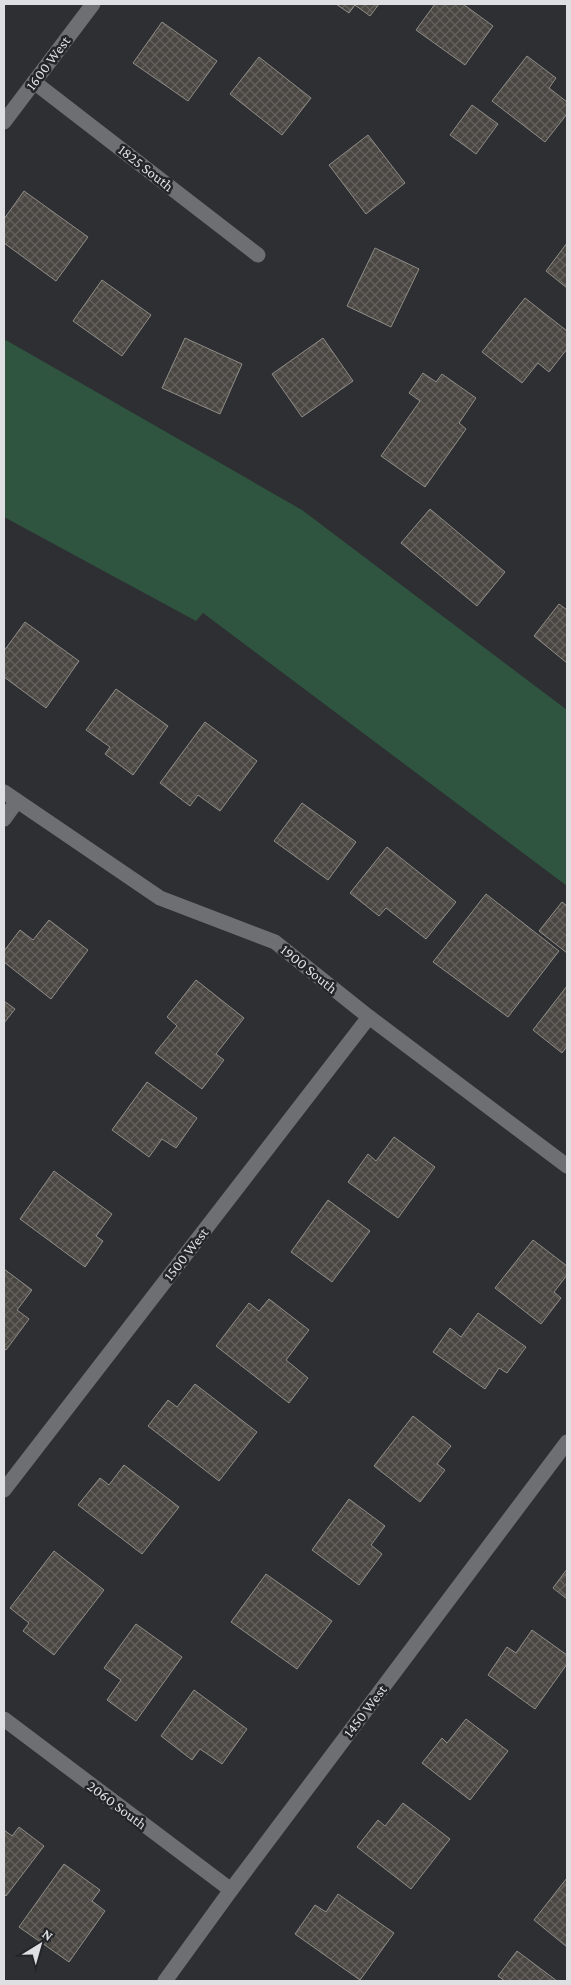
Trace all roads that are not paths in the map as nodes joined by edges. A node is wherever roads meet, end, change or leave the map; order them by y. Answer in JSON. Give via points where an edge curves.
{"nodes":[{"id":1,"x":93,"y":4,"type":"edge"},
{"id":2,"x":34,"y":82,"type":"junction"},
{"id":3,"x":4,"y":122,"type":"edge"},
{"id":4,"x":258,"y":254,"type":"dead end"},
{"id":5,"x":4,"y":792,"type":"edge"},
{"id":6,"x":17,"y":802,"type":"junction"},
{"id":7,"x":4,"y":819,"type":"edge"},
{"id":8,"x":369,"y":1017,"type":"junction"},
{"id":9,"x":567,"y":1166,"type":"edge"},
{"id":10,"x":567,"y":1442,"type":"edge"},
{"id":11,"x":4,"y":1490,"type":"edge"},
{"id":12,"x":4,"y":1719,"type":"edge"},
{"id":13,"x":231,"y":1890,"type":"junction"},
{"id":14,"x":165,"y":1981,"type":"edge"}],
"edges":[{"from":1,"to":2,"type":"street","name":"1600 West"},
{"from":2,"to":3,"type":"street","name":"1600 West"},
{"from":2,"to":4,"type":"street","name":"1825 South"},
{"from":5,"to":6,"type":"street","name":"1900 South"},
{"from":6,"to":7,"type":"street"},
{"from":6,"to":8,"type":"street","name":"1900 South","via":[[160,898],[275,942]]},
{"from":8,"to":9,"type":"street","name":"1900 South"},
{"from":8,"to":11,"type":"street","name":"1500 West"},
{"from":10,"to":13,"type":"street","name":"1450 West"},
{"from":12,"to":13,"type":"street","name":"2060 South"},
{"from":13,"to":14,"type":"street","name":"1450 West"}]}
